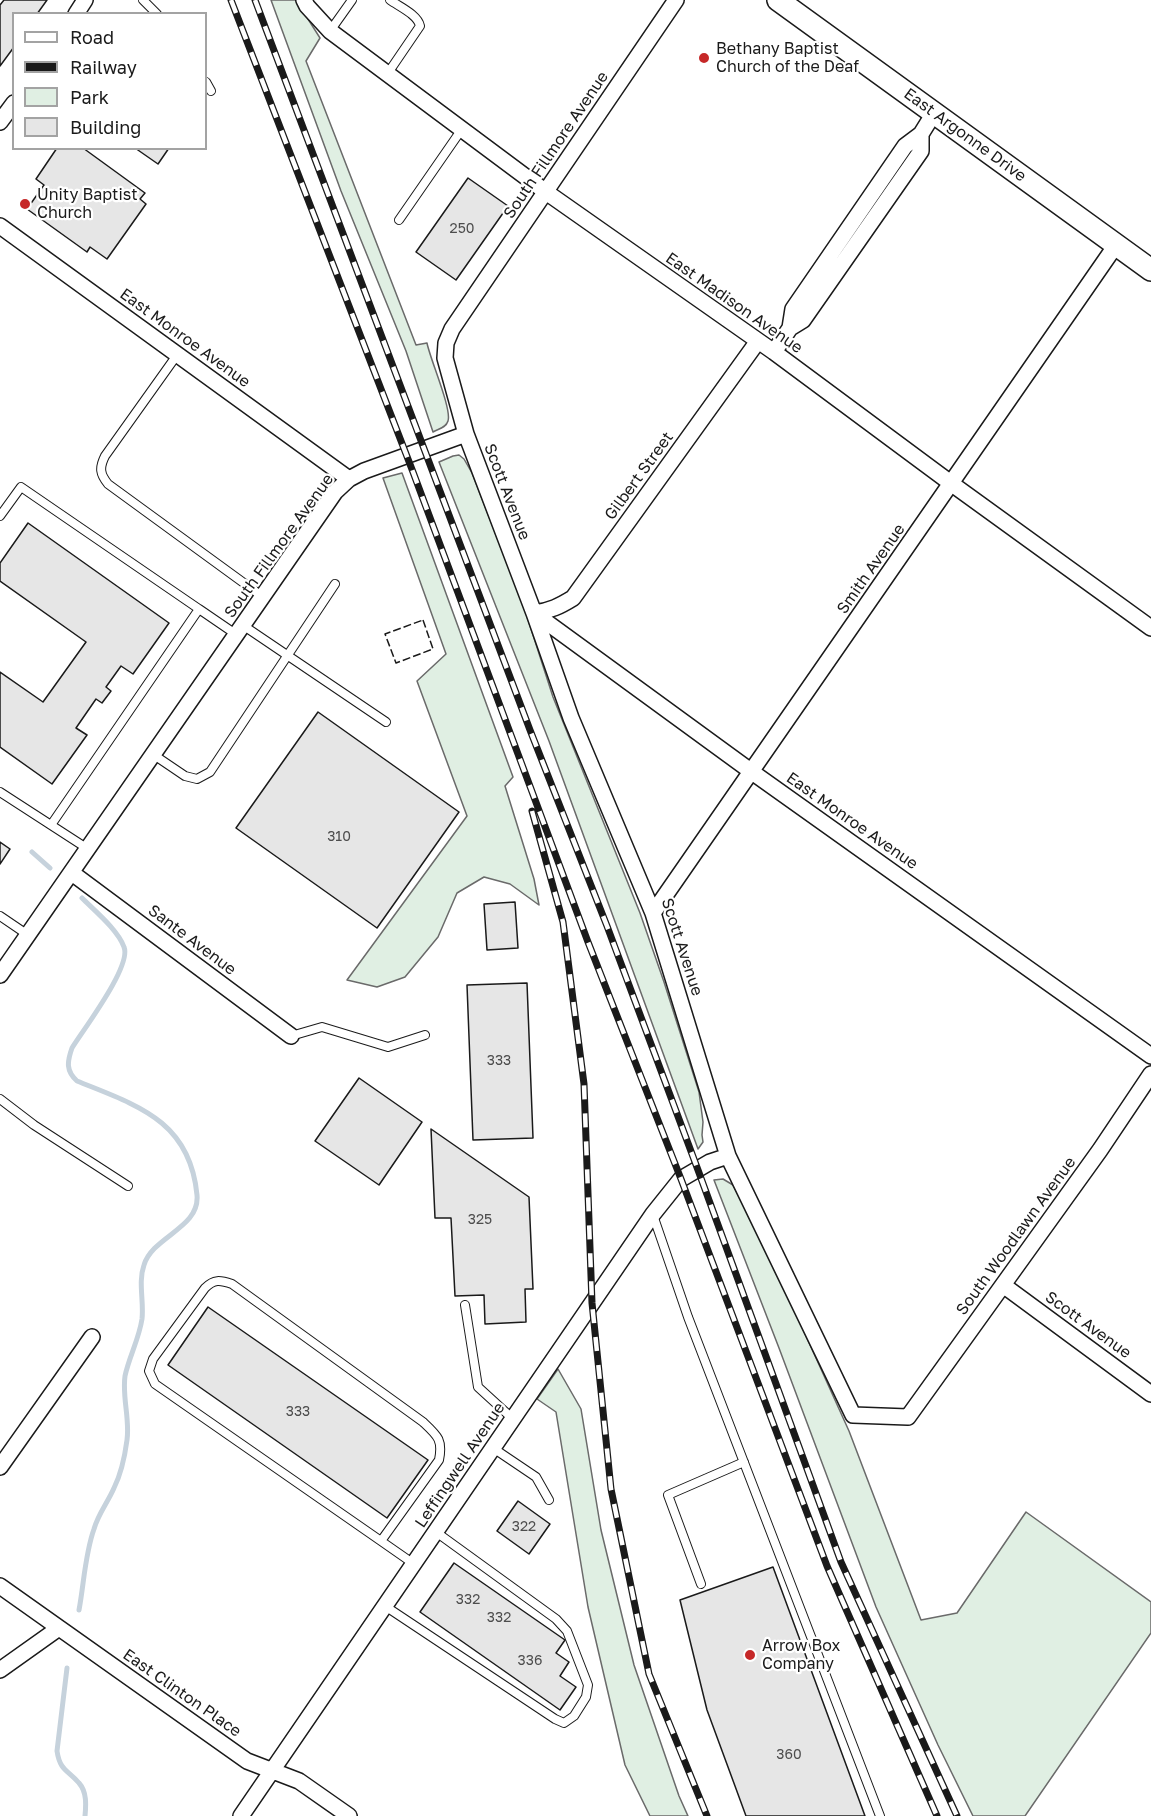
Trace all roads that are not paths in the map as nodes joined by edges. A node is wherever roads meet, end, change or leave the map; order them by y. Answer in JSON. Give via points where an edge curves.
{"nodes":[{"id":1,"x":143,"y":0,"type":"edge"},
{"id":2,"x":304,"y":0,"type":"edge"},
{"id":3,"x":352,"y":0,"type":"edge"},
{"id":4,"x":390,"y":0,"type":"edge"},
{"id":5,"x":676,"y":0,"type":"edge"},
{"id":6,"x":778,"y":0,"type":"edge"},
{"id":7,"x":155,"y":12,"type":"edge"},
{"id":8,"x":330,"y":31,"type":"junction"},
{"id":9,"x":388,"y":73,"type":"junction"},
{"id":10,"x":207,"y":84,"type":"edge"},
{"id":11,"x":212,"y":91,"type":"dead end"},
{"id":12,"x":12,"y":106,"type":"edge"},
{"id":13,"x":934,"y":113,"type":"junction"},
{"id":14,"x":0,"y":122,"type":"edge"},
{"id":15,"x":462,"y":129,"type":"junction"},
{"id":16,"x":546,"y":192,"type":"junction"},
{"id":17,"x":399,"y":220,"type":"dead end"},
{"id":18,"x":0,"y":226,"type":"edge"},
{"id":19,"x":1116,"y":245,"type":"junction"},
{"id":20,"x":1151,"y":270,"type":"edge"},
{"id":21,"x":758,"y":341,"type":"junction"},
{"id":22,"x":774,"y":352,"type":"junction"},
{"id":23,"x":177,"y":355,"type":"junction"},
{"id":24,"x":465,"y":434,"type":"junction"},
{"id":25,"x":350,"y":479,"type":"junction"},
{"id":26,"x":952,"y":484,"type":"junction"},
{"id":27,"x":0,"y":516,"type":"edge"},
{"id":28,"x":335,"y":584,"type":"dead end"},
{"id":29,"x":263,"y":597,"type":"junction"},
{"id":30,"x":200,"y":609,"type":"junction"},
{"id":31,"x":534,"y":613,"type":"junction"},
{"id":32,"x":1151,"y":628,"type":"edge"},
{"id":33,"x":241,"y":630,"type":"junction"},
{"id":34,"x":288,"y":656,"type":"junction"},
{"id":35,"x":386,"y":722,"type":"dead end"},
{"id":36,"x":154,"y":755,"type":"junction"},
{"id":37,"x":752,"y":772,"type":"junction"},
{"id":38,"x":0,"y":792,"type":"edge"},
{"id":39,"x":51,"y":825,"type":"junction"},
{"id":40,"x":88,"y":849,"type":"junction"},
{"id":41,"x":72,"y":873,"type":"junction"},
{"id":42,"x":654,"y":913,"type":"junction"},
{"id":43,"x":0,"y":916,"type":"edge"},
{"id":44,"x":28,"y":935,"type":"junction"},
{"id":45,"x":1,"y":972,"type":"edge"},
{"id":46,"x":425,"y":1035,"type":"dead end"},
{"id":47,"x":291,"y":1036,"type":"joint"},
{"id":48,"x":1151,"y":1056,"type":"edge"},
{"id":49,"x":1151,"y":1074,"type":"edge"},
{"id":50,"x":0,"y":1099,"type":"edge"},
{"id":51,"x":728,"y":1156,"type":"junction"},
{"id":52,"x":128,"y":1186,"type":"dead end"},
{"id":53,"x":653,"y":1214,"type":"junction"},
{"id":54,"x":1003,"y":1285,"type":"junction"},
{"id":55,"x":465,"y":1305,"type":"dead end"},
{"id":56,"x":92,"y":1336,"type":"dead end"},
{"id":57,"x":1151,"y":1394,"type":"edge"},
{"id":58,"x":908,"y":1417,"type":"joint"},
{"id":59,"x":513,"y":1419,"type":"junction"},
{"id":60,"x":493,"y":1448,"type":"junction"},
{"id":61,"x":744,"y":1462,"type":"junction"},
{"id":62,"x":0,"y":1467,"type":"edge"},
{"id":63,"x":549,"y":1500,"type":"dead end"},
{"id":64,"x":436,"y":1532,"type":"junction"},
{"id":65,"x":381,"y":1541,"type":"junction"},
{"id":66,"x":414,"y":1564,"type":"junction"},
{"id":67,"x":701,"y":1584,"type":"dead end"},
{"id":68,"x":0,"y":1586,"type":"edge"},
{"id":69,"x":385,"y":1606,"type":"junction"},
{"id":70,"x":59,"y":1628,"type":"junction"},
{"id":71,"x":0,"y":1670,"type":"edge"},
{"id":72,"x":272,"y":1770,"type":"junction"},
{"id":73,"x":241,"y":1816,"type":"edge"},
{"id":74,"x":349,"y":1816,"type":"edge"},
{"id":75,"x":880,"y":1816,"type":"edge"}],
"edges":[{"from":1,"to":7,"type":"lane"},
{"from":2,"to":8,"type":"street","name":"East Madison Avenue"},
{"from":3,"to":8,"type":"lane"},
{"from":4,"to":9,"type":"lane","via":[[414,16],[420,26]]},
{"from":5,"to":16,"type":"street","name":"South Fillmore Avenue"},
{"from":6,"to":13,"type":"street","name":"East Argonne Drive"},
{"from":8,"to":9,"type":"street","name":"East Madison Avenue"},
{"from":9,"to":15,"type":"street","name":"East Madison Avenue"},
{"from":10,"to":11,"type":"lane"},
{"from":12,"to":14,"type":"street"},
{"from":13,"to":19,"type":"street","name":"East Argonne Drive"},
{"from":13,"to":22,"type":"street","via":[[921,134],[905,146],[793,309],[790,327]]},
{"from":15,"to":16,"type":"street","name":"East Madison Avenue"},
{"from":15,"to":17,"type":"lane"},
{"from":16,"to":21,"type":"street","name":"East Madison Avenue"},
{"from":16,"to":24,"type":"street","name":"South Fillmore Avenue","via":[[446,343],[445,358]]},
{"from":18,"to":23,"type":"street","name":"East Monroe Avenue"},
{"from":19,"to":20,"type":"street","name":"East Argonne Drive"},
{"from":19,"to":26,"type":"street","name":"Smith Avenue"},
{"from":21,"to":22,"type":"street","name":"East Madison Avenue"},
{"from":21,"to":31,"type":"street","name":"Gilbert Street","via":[[573,598],[559,607]]},
{"from":22,"to":26,"type":"street","name":"East Madison Avenue"},
{"from":23,"to":25,"type":"street","name":"East Monroe Avenue"},
{"from":23,"to":29,"type":"lane","via":[[105,456],[101,475]]},
{"from":24,"to":25,"type":"street","name":"South Fillmore Avenue"},
{"from":24,"to":31,"type":"street","name":"Scott Avenue"},
{"from":25,"to":29,"type":"street","name":"South Fillmore Avenue","via":[[335,492]]},
{"from":26,"to":32,"type":"street","name":"East Madison Avenue"},
{"from":26,"to":37,"type":"street","name":"Smith Avenue"},
{"from":27,"to":30,"type":"lane","via":[[21,487]]},
{"from":28,"to":34,"type":"lane"},
{"from":29,"to":33,"type":"street","name":"South Fillmore Avenue"},
{"from":30,"to":33,"type":"lane"},
{"from":30,"to":39,"type":"lane"},
{"from":31,"to":37,"type":"street","name":"East Monroe Avenue"},
{"from":31,"to":42,"type":"street","name":"Scott Avenue","via":[[571,718]]},
{"from":33,"to":34,"type":"lane"},
{"from":33,"to":36,"type":"street","name":"South Fillmore Avenue"},
{"from":34,"to":35,"type":"lane"},
{"from":34,"to":36,"type":"lane","via":[[210,772],[197,779],[185,776]]},
{"from":36,"to":40,"type":"street","name":"South Fillmore Avenue"},
{"from":37,"to":42,"type":"street","name":"Smith Avenue"},
{"from":37,"to":48,"type":"street","name":"East Monroe Avenue"},
{"from":38,"to":39,"type":"lane"},
{"from":39,"to":40,"type":"lane"},
{"from":40,"to":41,"type":"street","name":"South Fillmore Avenue"},
{"from":41,"to":44,"type":"street","name":"South Fillmore Avenue"},
{"from":41,"to":47,"type":"street","name":"Sante Avenue"},
{"from":42,"to":51,"type":"street","name":"Scott Avenue"},
{"from":43,"to":44,"type":"lane"},
{"from":44,"to":45,"type":"street","name":"South Fillmore Avenue"},
{"from":46,"to":47,"type":"lane","via":[[388,1047],[322,1027]]},
{"from":49,"to":54,"type":"street","name":"South Woodlawn Avenue"},
{"from":50,"to":52,"type":"lane"},
{"from":51,"to":53,"type":"street","name":"Leffingwell Avenue","via":[[681,1179]]},
{"from":51,"to":58,"type":"street","name":"Scott Avenue","via":[[853,1414]]},
{"from":53,"to":59,"type":"street","name":"Leffingwell Avenue"},
{"from":53,"to":61,"type":"lane"},
{"from":54,"to":57,"type":"street","name":"Scott Avenue"},
{"from":54,"to":58,"type":"street","name":"South Woodlawn Avenue"},
{"from":55,"to":59,"type":"lane","via":[[478,1388]]},
{"from":56,"to":62,"type":"street"},
{"from":59,"to":60,"type":"street","name":"Leffingwell Avenue"},
{"from":60,"to":63,"type":"lane","via":[[536,1477]]},
{"from":60,"to":64,"type":"street","name":"Leffingwell Avenue"},
{"from":61,"to":67,"type":"lane","via":[[668,1495]]},
{"from":61,"to":75,"type":"lane"},
{"from":64,"to":66,"type":"street","name":"Leffingwell Avenue"},
{"from":64,"to":69,"type":"lane","via":[[567,1631],[588,1685],[586,1697],[574,1716],[564,1723],[555,1719]]},
{"from":65,"to":65,"type":"lane","via":[[155,1384],[149,1371],[153,1359],[212,1282],[232,1284],[435,1434],[442,1447],[439,1460]]},
{"from":65,"to":66,"type":"lane"},
{"from":66,"to":69,"type":"street","name":"Leffingwell Avenue"},
{"from":68,"to":70,"type":"street","name":"East Clinton Place"},
{"from":69,"to":72,"type":"street","name":"Leffingwell Avenue"},
{"from":70,"to":71,"type":"street"},
{"from":70,"to":72,"type":"street","name":"East Clinton Place","via":[[247,1761]]},
{"from":72,"to":73,"type":"street","name":"Leffingwell Avenue"},
{"from":72,"to":74,"type":"street","name":"East Clinton Place","via":[[299,1781]]}]}
